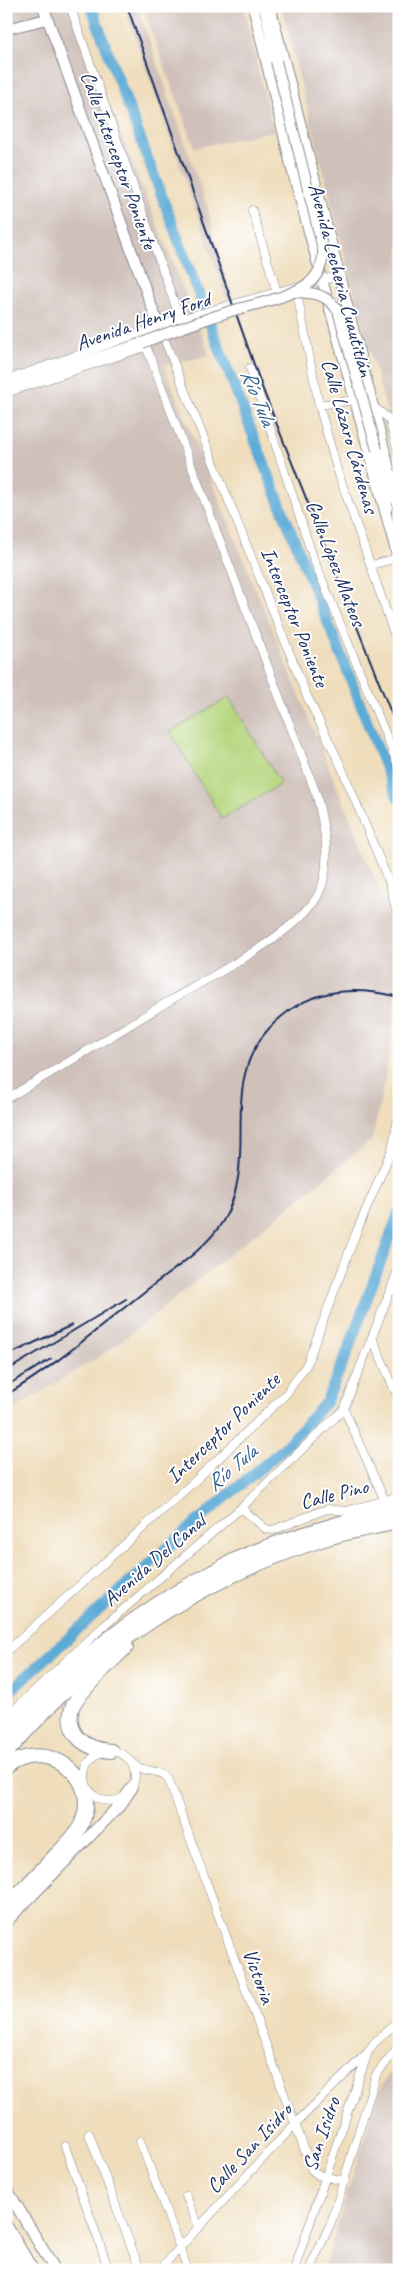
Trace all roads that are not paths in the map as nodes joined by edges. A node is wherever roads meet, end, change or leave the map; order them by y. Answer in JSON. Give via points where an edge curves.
{"nodes":[{"id":1,"x":43,"y":6,"type":"edge"},
{"id":2,"x":70,"y":6,"type":"edge"},
{"id":3,"x":253,"y":6,"type":"edge"},
{"id":4,"x":264,"y":6,"type":"edge"},
{"id":5,"x":270,"y":6,"type":"edge"},
{"id":6,"x":47,"y":18,"type":"junction"},
{"id":7,"x":6,"y":29,"type":"edge"},
{"id":8,"x":252,"y":210,"type":"dead end"},
{"id":9,"x":338,"y":276,"type":"junction"},
{"id":10,"x":322,"y":280,"type":"junction"},
{"id":11,"x":294,"y":289,"type":"junction"},
{"id":12,"x":277,"y":292,"type":"junction"},
{"id":13,"x":342,"y":293,"type":"junction"},
{"id":14,"x":327,"y":298,"type":"junction"},
{"id":15,"x":180,"y":319,"type":"junction"},
{"id":16,"x":159,"y":327,"type":"junction"},
{"id":17,"x":143,"y":341,"type":"junction"},
{"id":18,"x":250,"y":368,"type":"dead end"},
{"id":19,"x":6,"y":380,"type":"edge"},
{"id":20,"x":6,"y":387,"type":"edge"},
{"id":21,"x":6,"y":393,"type":"edge"},
{"id":22,"x":355,"y":400,"type":"junction"},
{"id":23,"x":319,"y":405,"type":"junction"},
{"id":24,"x":373,"y":406,"type":"junction"},
{"id":25,"x":399,"y":418,"type":"edge"},
{"id":26,"x":388,"y":419,"type":"junction"},
{"id":27,"x":398,"y":451,"type":"edge"},
{"id":28,"x":399,"y":507,"type":"edge"},
{"id":29,"x":386,"y":517,"type":"junction"},
{"id":30,"x":398,"y":560,"type":"edge"},
{"id":31,"x":371,"y":565,"type":"junction"},
{"id":32,"x":399,"y":648,"type":"edge"},
{"id":33,"x":399,"y":767,"type":"edge"},
{"id":34,"x":399,"y":920,"type":"edge"},
{"id":35,"x":6,"y":1099,"type":"edge"},
{"id":36,"x":399,"y":1115,"type":"edge"},
{"id":37,"x":399,"y":1268,"type":"edge"},
{"id":38,"x":392,"y":1284,"type":"junction"},
{"id":39,"x":399,"y":1297,"type":"edge"},
{"id":40,"x":372,"y":1336,"type":"junction"},
{"id":41,"x":399,"y":1400,"type":"edge"},
{"id":42,"x":344,"y":1410,"type":"junction"},
{"id":43,"x":399,"y":1496,"type":"edge"},
{"id":44,"x":384,"y":1499,"type":"junction"},
{"id":45,"x":399,"y":1507,"type":"edge"},
{"id":46,"x":241,"y":1508,"type":"junction"},
{"id":47,"x":399,"y":1522,"type":"edge"},
{"id":48,"x":202,"y":1590,"type":"junction"},
{"id":49,"x":6,"y":1652,"type":"edge"},
{"id":50,"x":6,"y":1717,"type":"edge"},
{"id":51,"x":6,"y":1733,"type":"edge"},
{"id":52,"x":110,"y":1751,"type":"junction"},
{"id":53,"x":6,"y":1753,"type":"edge"},
{"id":54,"x":131,"y":1762,"type":"junction"},
{"id":55,"x":6,"y":1766,"type":"edge"},
{"id":56,"x":152,"y":1772,"type":"junction"},
{"id":57,"x":132,"y":1787,"type":"junction"},
{"id":58,"x":86,"y":1788,"type":"junction"},
{"id":59,"x":6,"y":1907,"type":"edge"},
{"id":60,"x":6,"y":1922,"type":"edge"},
{"id":61,"x":399,"y":2020,"type":"edge"},
{"id":62,"x":399,"y":2046,"type":"edge"},
{"id":63,"x":368,"y":2052,"type":"junction"},
{"id":64,"x":295,"y":2124,"type":"junction"},
{"id":65,"x":88,"y":2134,"type":"dead end"},
{"id":66,"x":140,"y":2141,"type":"dead end"},
{"id":67,"x":65,"y":2146,"type":"dead end"},
{"id":68,"x":325,"y":2177,"type":"junction"},
{"id":69,"x":344,"y":2181,"type":"junction"},
{"id":70,"x":6,"y":2188,"type":"edge"},
{"id":71,"x":186,"y":2196,"type":"dead end"},
{"id":72,"x":199,"y":2227,"type":"junction"},
{"id":73,"x":6,"y":2228,"type":"edge"},
{"id":74,"x":179,"y":2249,"type":"junction"},
{"id":75,"x":6,"y":2254,"type":"edge"},
{"id":76,"x":16,"y":2270,"type":"edge"},
{"id":77,"x":31,"y":2270,"type":"edge"},
{"id":78,"x":55,"y":2270,"type":"edge"},
{"id":79,"x":110,"y":2270,"type":"edge"},
{"id":80,"x":140,"y":2270,"type":"edge"},
{"id":81,"x":159,"y":2270,"type":"edge"},
{"id":82,"x":188,"y":2270,"type":"edge"},
{"id":83,"x":294,"y":2270,"type":"edge"},
{"id":84,"x":309,"y":2270,"type":"edge"}],
"edges":[{"from":1,"to":6,"type":"main road","name":"Calle Interceptor Poniente"},
{"from":2,"to":15,"type":"street"},
{"from":3,"to":10,"type":"main road","name":"Avenida Lecheria Cuautitlán"},
{"from":4,"to":11,"type":"main road","bridge":true,"via":[[323,257],[314,277]]},
{"from":5,"to":9,"type":"main road","name":"Avenida Lecheria Cuautitlán"},
{"from":6,"to":7,"type":"main road"},
{"from":6,"to":16,"type":"main road","name":"Calle Interceptor Poniente"},
{"from":8,"to":12,"type":"street"},
{"from":9,"to":10,"type":"street","name":"Avenida Henry Ford"},
{"from":9,"to":13,"type":"main road","name":"Avenida Lecheria Cuautitlán"},
{"from":10,"to":11,"type":"street","name":"Avenida Henry Ford"},
{"from":10,"to":14,"type":"main road","name":"Avenida Lecheria Cuautitlán"},
{"from":11,"to":12,"type":"street","name":"Avenida Henry Ford"},
{"from":11,"to":17,"type":"main road","name":"Avenida Henry Ford","bridge":true},
{"from":11,"to":23,"type":"street","name":"Calle Lázaro Cárdenas"},
{"from":11,"to":29,"type":"main road","bridge":true,"via":[[322,294],[338,312],[388,494]]},
{"from":12,"to":15,"type":"street","name":"Avenida Henry Ford"},
{"from":13,"to":14,"type":"main road","via":[[334,293]]},
{"from":13,"to":24,"type":"main road","name":"Avenida Lecheria Cuautitlán"},
{"from":14,"to":22,"type":"main road","name":"Avenida Lecheria Cuautitlán"},
{"from":15,"to":16,"type":"street","name":"Avenida Henry Ford"},
{"from":16,"to":17,"type":"street","name":"Avenida Henry Ford"},
{"from":16,"to":34,"type":"street","name":"Interceptor Poniente","via":[[306,694],[341,766],[389,882]]},
{"from":17,"to":19,"type":"street","name":"Avenida Henry Ford"},
{"from":17,"to":20,"type":"main road","name":"Avenida Henry Ford"},
{"from":17,"to":21,"type":"street","name":"Avenida Henry Ford"},
{"from":17,"to":35,"type":"street","via":[[317,796],[326,839],[324,881],[308,910],[267,942]]},
{"from":18,"to":33,"type":"street","name":"Calle López Mateos","via":[[314,560]]},
{"from":22,"to":23,"type":"street"},
{"from":22,"to":29,"type":"main road","name":"Avenida Lecheria Cuautitlán"},
{"from":23,"to":31,"type":"street","name":"Calle Lázaro Cárdenas","via":[[337,469]]},
{"from":24,"to":26,"type":"street"},
{"from":24,"to":28,"type":"main road","name":"Avenida Lecheria Cuautitlán"},
{"from":25,"to":26,"type":"street"},
{"from":26,"to":27,"type":"street"},
{"from":29,"to":30,"type":"main road","name":"Avenida Lecheria Cuautitlán"},
{"from":30,"to":31,"type":"street"},
{"from":31,"to":32,"type":"street","name":"Calle Lázaro Cárdenas"},
{"from":36,"to":49,"type":"street","name":"Interceptor Poniente","via":[[392,1148],[307,1364],[297,1379],[286,1394],[198,1478]]},
{"from":37,"to":38,"type":"street","name":"Avenida Del Canal"},
{"from":38,"to":39,"type":"street"},
{"from":38,"to":40,"type":"street","name":"Avenida Del Canal"},
{"from":40,"to":41,"type":"street"},
{"from":40,"to":42,"type":"street","name":"Avenida Del Canal"},
{"from":42,"to":44,"type":"street","name":"Calle Pino"},
{"from":42,"to":46,"type":"street","name":"Avenida Del Canal"},
{"from":43,"to":44,"type":"street","name":"Calle Pino"},
{"from":44,"to":46,"type":"street","name":"Calle Pino","via":[[346,1511],[327,1509],[273,1530],[266,1529]]},
{"from":45,"to":51,"type":"highway","via":[[317,1529],[245,1555],[159,1602],[108,1638],[32,1705]]},
{"from":46,"to":50,"type":"street","name":"Avenida Del Canal","via":[[104,1626]]},
{"from":47,"to":48,"type":"highway","via":[[323,1539]]},
{"from":48,"to":52,"type":"highway","via":[[194,1601],[124,1649],[76,1701],[71,1719],[76,1735],[91,1746]]},
{"from":48,"to":53,"type":"highway","via":[[150,1622],[91,1667]]},
{"from":52,"to":54,"type":"street","via":[[120,1753]]},
{"from":52,"to":58,"type":"street","via":[[97,1755],[90,1762],[86,1771]]},
{"from":54,"to":56,"type":"street","name":"Victoria","via":[[141,1770]]},
{"from":54,"to":57,"type":"street","via":[[135,1771]]},
{"from":55,"to":58,"type":"highway","via":[[23,1758],[42,1756],[59,1760],[74,1771]]},
{"from":56,"to":57,"type":"street"},
{"from":56,"to":64,"type":"street","name":"Victoria","via":[[168,1778]]},
{"from":57,"to":58,"type":"street","via":[[124,1796],[110,1800],[96,1796]]},
{"from":57,"to":60,"type":"main road","via":[[121,1804]]},
{"from":58,"to":59,"type":"highway","via":[[86,1812],[78,1831]]},
{"from":61,"to":63,"type":"street","name":"San Isidro"},
{"from":62,"to":69,"type":"street","name":"San Isidro","via":[[376,2076]]},
{"from":63,"to":64,"type":"street","name":"Calle San Isidro"},
{"from":63,"to":68,"type":"street","name":"San Isidro"},
{"from":64,"to":68,"type":"street","name":"Victoria","via":[[312,2170]]},
{"from":64,"to":72,"type":"street","name":"Calle San Isidro"},
{"from":65,"to":80,"type":"street"},
{"from":66,"to":74,"type":"street"},
{"from":67,"to":79,"type":"street"},
{"from":68,"to":69,"type":"street"},
{"from":68,"to":83,"type":"street","name":"San Isidro"},
{"from":69,"to":84,"type":"street","name":"San Isidro","via":[[331,2223]]},
{"from":70,"to":78,"type":"main road"},
{"from":71,"to":72,"type":"street"},
{"from":72,"to":74,"type":"street","name":"Calle San Isidro"},
{"from":73,"to":77,"type":"highway"},
{"from":74,"to":81,"type":"street","name":"Calle San Isidro"},
{"from":74,"to":82,"type":"street"},
{"from":75,"to":76,"type":"highway"}]}
